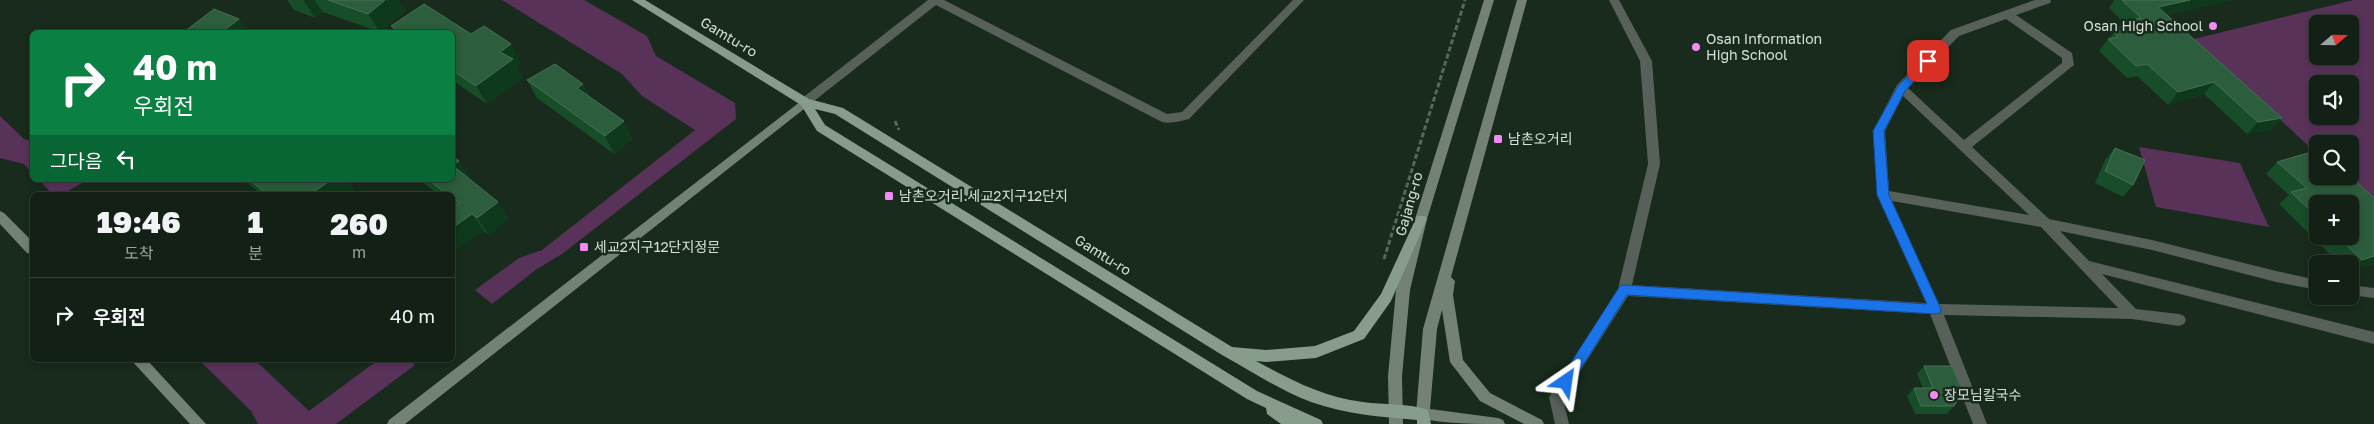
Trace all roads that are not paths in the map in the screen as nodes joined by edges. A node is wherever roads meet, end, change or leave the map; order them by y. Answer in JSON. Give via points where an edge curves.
{"nodes":[{"id":1,"x":637,"y":0,"type":"edge"},
{"id":2,"x":1299,"y":0,"type":"edge"},
{"id":3,"x":1489,"y":0,"type":"edge"},
{"id":4,"x":1522,"y":0,"type":"edge"},
{"id":5,"x":1614,"y":0,"type":"edge"},
{"id":6,"x":2046,"y":0,"type":"edge"},
{"id":7,"x":2007,"y":14,"type":"junction"},
{"id":8,"x":1901,"y":88,"type":"junction"},
{"id":9,"x":805,"y":102,"type":"junction"},
{"id":10,"x":1964,"y":147,"type":"junction"},
{"id":11,"x":1883,"y":195,"type":"junction"},
{"id":12,"x":0,"y":216,"type":"edge"},
{"id":13,"x":1421,"y":219,"type":"junction"},
{"id":14,"x":2043,"y":221,"type":"junction"},
{"id":15,"x":30,"y":247,"type":"edge"},
{"id":16,"x":1450,"y":253,"type":"junction"},
{"id":17,"x":2086,"y":265,"type":"junction"},
{"id":18,"x":2309,"y":284,"type":"edge"},
{"id":19,"x":1624,"y":290,"type":"junction"},
{"id":20,"x":2359,"y":291,"type":"edge"},
{"id":21,"x":2374,"y":293,"type":"edge"},
{"id":22,"x":1935,"y":309,"type":"junction"},
{"id":23,"x":2132,"y":314,"type":"junction"},
{"id":24,"x":2179,"y":320,"type":"dead end"},
{"id":25,"x":2374,"y":338,"type":"edge"},
{"id":26,"x":1227,"y":351,"type":"junction"},
{"id":27,"x":140,"y":362,"type":"edge"},
{"id":28,"x":1252,"y":395,"type":"junction"},
{"id":29,"x":1395,"y":418,"type":"edge"},
{"id":30,"x":1424,"y":419,"type":"edge"},
{"id":31,"x":199,"y":424,"type":"edge"},
{"id":32,"x":394,"y":424,"type":"edge"},
{"id":33,"x":1292,"y":424,"type":"edge"},
{"id":34,"x":1316,"y":424,"type":"edge"},
{"id":35,"x":1498,"y":424,"type":"edge"},
{"id":36,"x":1537,"y":424,"type":"edge"},
{"id":37,"x":1562,"y":424,"type":"edge"},
{"id":38,"x":1980,"y":424,"type":"edge"}],
"edges":[{"from":1,"to":9,"type":"main road","name":"Gamtu-ro"},
{"from":2,"to":9,"type":"street","via":[[1185,116],[1166,119],[935,0]]},
{"from":3,"to":13,"type":"main road","name":"Gajang-ro"},
{"from":4,"to":16,"type":"main road"},
{"from":5,"to":19,"type":"street","via":[[1646,61],[1654,164]]},
{"from":6,"to":7,"type":"street"},
{"from":7,"to":8,"type":"street","via":[[1955,33]]},
{"from":7,"to":10,"type":"street","via":[[2068,56],[2068,65]]},
{"from":8,"to":10,"type":"street"},
{"from":8,"to":11,"type":"street","via":[[1879,131]]},
{"from":9,"to":26,"type":"main road","name":"Gamtu-ro","via":[[840,111]]},
{"from":9,"to":28,"type":"main road","name":"Gamtu-ro","via":[[820,128]]},
{"from":9,"to":32,"type":"main road"},
{"from":10,"to":14,"type":"street"},
{"from":11,"to":14,"type":"street"},
{"from":11,"to":22,"type":"street"},
{"from":12,"to":15,"type":"main road"},
{"from":13,"to":26,"type":"main road","via":[[1386,297],[1359,335],[1316,352],[1266,356]]},
{"from":13,"to":29,"type":"main road","name":"Gajang-ro","via":[[1403,290],[1395,376]]},
{"from":14,"to":17,"type":"street"},
{"from":14,"to":18,"type":"street"},
{"from":16,"to":30,"type":"main road","via":[[1430,329]]},
{"from":16,"to":36,"type":"main road","via":[[1446,295],[1457,362],[1485,397]]},
{"from":17,"to":23,"type":"street"},
{"from":17,"to":25,"type":"street"},
{"from":19,"to":22,"type":"street"},
{"from":19,"to":37,"type":"street","via":[[1556,397]]},
{"from":20,"to":21,"type":"street"},
{"from":22,"to":23,"type":"street"},
{"from":22,"to":38,"type":"street"},
{"from":23,"to":24,"type":"street"},
{"from":26,"to":29,"type":"main road","name":"Gamtu-ro","via":[[1326,401]]},
{"from":27,"to":31,"type":"main road"},
{"from":28,"to":33,"type":"main road"},
{"from":28,"to":34,"type":"main road","name":"Gamtu-ro"},
{"from":29,"to":30,"type":"main road","name":"Gamtu-ro"},
{"from":30,"to":35,"type":"main road"}]}
